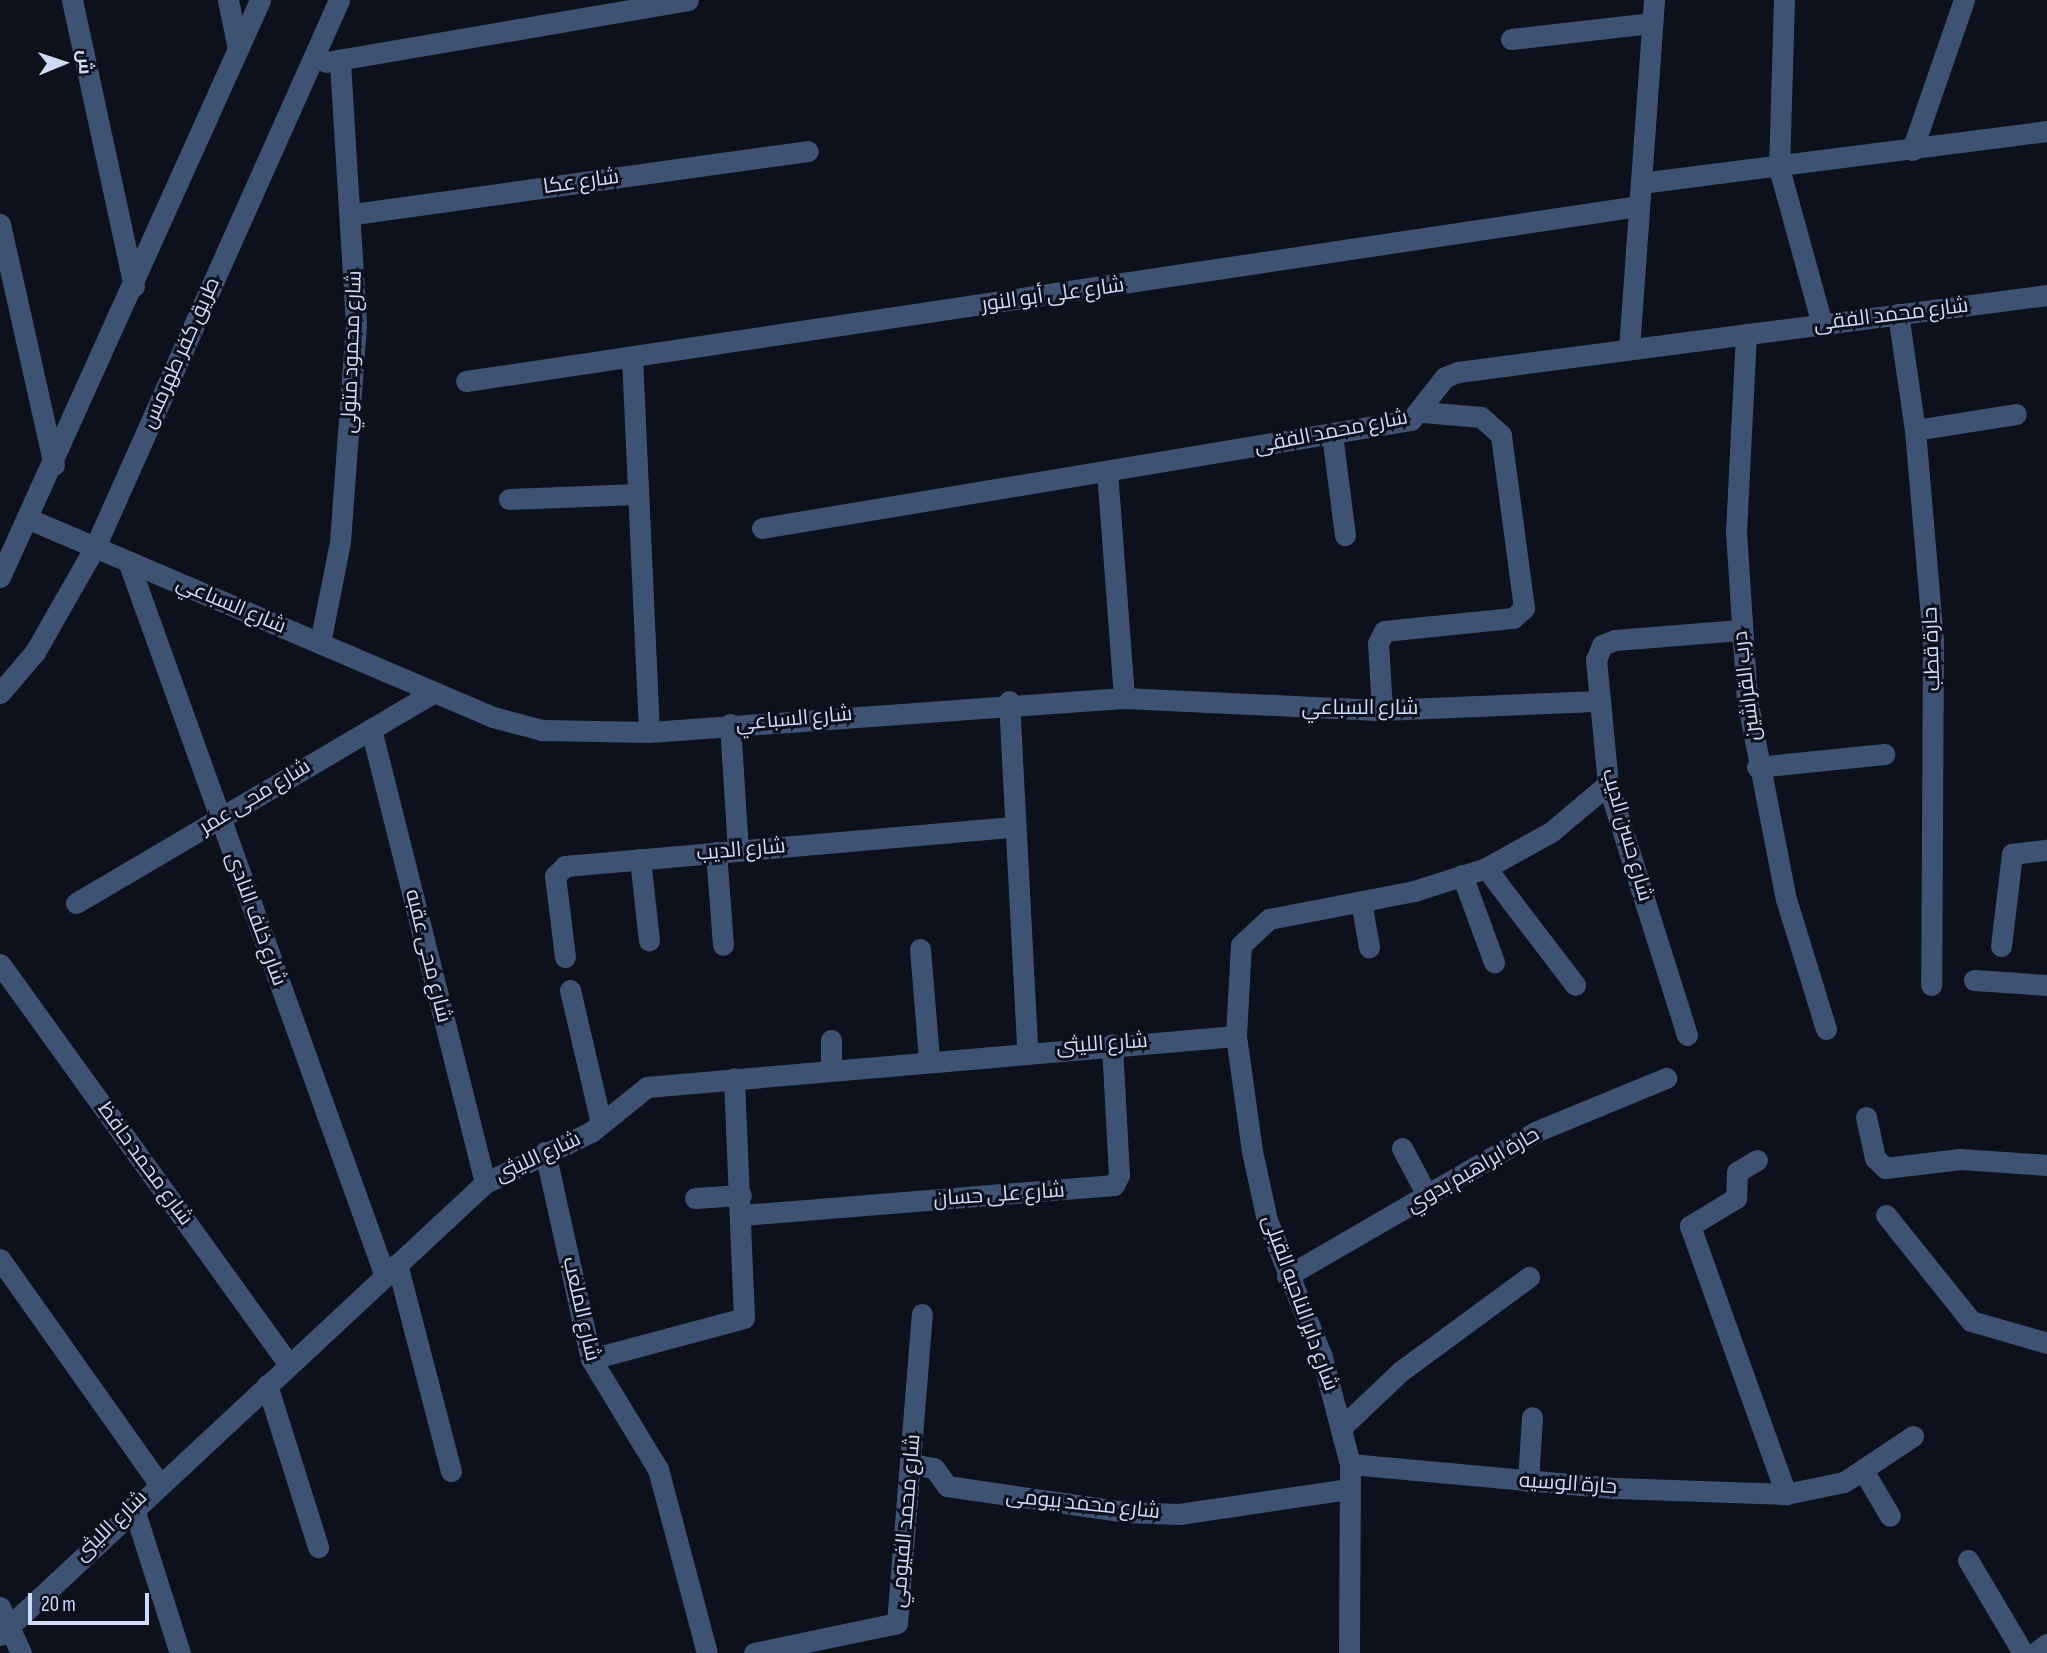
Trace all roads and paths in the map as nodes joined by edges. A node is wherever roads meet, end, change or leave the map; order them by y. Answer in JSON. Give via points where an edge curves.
{"nodes":[{"id":1,"x":72,"y":0,"type":"edge"},
{"id":2,"x":228,"y":0,"type":"edge"},
{"id":3,"x":260,"y":0,"type":"edge"},
{"id":4,"x":339,"y":0,"type":"edge"},
{"id":5,"x":688,"y":0,"type":"edge"},
{"id":6,"x":1654,"y":0,"type":"edge"},
{"id":7,"x":1784,"y":0,"type":"edge"},
{"id":8,"x":1964,"y":0,"type":"edge"},
{"id":9,"x":1652,"y":23,"type":"junction"},
{"id":10,"x":1511,"y":40,"type":"dead end"},
{"id":11,"x":238,"y":49,"type":"junction"},
{"id":12,"x":340,"y":59,"type":"junction"},
{"id":13,"x":310,"y":64,"type":"junction"},
{"id":14,"x":2047,"y":131,"type":"edge"},
{"id":15,"x":1912,"y":150,"type":"junction"},
{"id":16,"x":807,"y":151,"type":"dead end"},
{"id":17,"x":1779,"y":168,"type":"junction"},
{"id":18,"x":1641,"y":183,"type":"junction"},
{"id":19,"x":1639,"y":206,"type":"junction"},
{"id":20,"x":354,"y":214,"type":"junction"},
{"id":21,"x":0,"y":224,"type":"edge"},
{"id":22,"x":134,"y":286,"type":"junction"},
{"id":23,"x":2047,"y":295,"type":"edge"},
{"id":24,"x":1898,"y":314,"type":"junction"},
{"id":25,"x":1822,"y":324,"type":"junction"},
{"id":26,"x":1746,"y":334,"type":"junction"},
{"id":27,"x":1629,"y":349,"type":"junction"},
{"id":28,"x":632,"y":357,"type":"junction"},
{"id":29,"x":466,"y":381,"type":"dead end"},
{"id":30,"x":1423,"y":412,"type":"junction"},
{"id":31,"x":2016,"y":414,"type":"dead end"},
{"id":32,"x":1915,"y":430,"type":"junction"},
{"id":33,"x":1332,"y":433,"type":"junction"},
{"id":34,"x":54,"y":465,"type":"junction"},
{"id":35,"x":1107,"y":471,"type":"junction"},
{"id":36,"x":637,"y":494,"type":"junction"},
{"id":37,"x":509,"y":499,"type":"dead end"},
{"id":38,"x":29,"y":519,"type":"junction"},
{"id":39,"x":762,"y":528,"type":"dead end"},
{"id":40,"x":1345,"y":535,"type":"dead end"},
{"id":41,"x":95,"y":547,"type":"junction"},
{"id":42,"x":128,"y":561,"type":"junction"},
{"id":43,"x":1,"y":573,"type":"edge"},
{"id":44,"x":1740,"y":630,"type":"junction"},
{"id":45,"x":320,"y":643,"type":"junction"},
{"id":46,"x":434,"y":692,"type":"junction"},
{"id":47,"x":0,"y":693,"type":"edge"},
{"id":48,"x":1124,"y":698,"type":"junction"},
{"id":49,"x":1009,"y":701,"type":"junction"},
{"id":50,"x":1600,"y":701,"type":"junction"},
{"id":51,"x":1382,"y":710,"type":"junction"},
{"id":52,"x":730,"y":724,"type":"junction"},
{"id":53,"x":371,"y":729,"type":"junction"},
{"id":54,"x":649,"y":732,"type":"junction"},
{"id":55,"x":1884,"y":754,"type":"dead end"},
{"id":56,"x":1757,"y":767,"type":"junction"},
{"id":57,"x":1608,"y":784,"type":"junction"},
{"id":58,"x":219,"y":818,"type":"junction"},
{"id":59,"x":1015,"y":827,"type":"junction"},
{"id":60,"x":738,"y":850,"type":"junction"},
{"id":61,"x":2047,"y":850,"type":"edge"},
{"id":62,"x":716,"y":852,"type":"junction"},
{"id":63,"x":640,"y":859,"type":"junction"},
{"id":64,"x":1486,"y":868,"type":"junction"},
{"id":65,"x":1462,"y":876,"type":"junction"},
{"id":66,"x":1361,"y":901,"type":"junction"},
{"id":67,"x":76,"y":903,"type":"dead end"},
{"id":68,"x":649,"y":941,"type":"dead end"},
{"id":69,"x":723,"y":945,"type":"dead end"},
{"id":70,"x":2001,"y":946,"type":"dead end"},
{"id":71,"x":1368,"y":947,"type":"dead end"},
{"id":72,"x":920,"y":950,"type":"dead end"},
{"id":73,"x":565,"y":957,"type":"dead end"},
{"id":74,"x":1494,"y":962,"type":"dead end"},
{"id":75,"x":0,"y":964,"type":"edge"},
{"id":76,"x":1974,"y":980,"type":"dead end"},
{"id":77,"x":1575,"y":985,"type":"dead end"},
{"id":78,"x":1931,"y":985,"type":"dead end"},
{"id":79,"x":2047,"y":985,"type":"edge"},
{"id":80,"x":570,"y":990,"type":"dead end"},
{"id":81,"x":1826,"y":1029,"type":"dead end"},
{"id":82,"x":1687,"y":1035,"type":"dead end"},
{"id":83,"x":1236,"y":1036,"type":"junction"},
{"id":84,"x":831,"y":1040,"type":"dead end"},
{"id":85,"x":1112,"y":1044,"type":"junction"},
{"id":86,"x":1027,"y":1049,"type":"junction"},
{"id":87,"x":929,"y":1059,"type":"junction"},
{"id":88,"x":831,"y":1067,"type":"junction"},
{"id":89,"x":734,"y":1078,"type":"junction"},
{"id":90,"x":1666,"y":1078,"type":"dead end"},
{"id":91,"x":1866,"y":1117,"type":"dead end"},
{"id":92,"x":601,"y":1124,"type":"junction"},
{"id":93,"x":1402,"y":1148,"type":"dead end"},
{"id":94,"x":545,"y":1152,"type":"junction"},
{"id":95,"x":1757,"y":1160,"type":"dead end"},
{"id":96,"x":2047,"y":1164,"type":"edge"},
{"id":97,"x":485,"y":1183,"type":"junction"},
{"id":98,"x":1428,"y":1197,"type":"junction"},
{"id":99,"x":695,"y":1198,"type":"dead end"},
{"id":100,"x":741,"y":1205,"type":"junction"},
{"id":101,"x":1886,"y":1214,"type":"dead end"},
{"id":102,"x":0,"y":1259,"type":"edge"},
{"id":103,"x":391,"y":1270,"type":"junction"},
{"id":104,"x":1287,"y":1276,"type":"junction"},
{"id":105,"x":1529,"y":1277,"type":"dead end"},
{"id":106,"x":922,"y":1314,"type":"dead end"},
{"id":107,"x":2047,"y":1343,"type":"edge"},
{"id":108,"x":590,"y":1359,"type":"junction"},
{"id":109,"x":289,"y":1365,"type":"junction"},
{"id":110,"x":267,"y":1385,"type":"junction"},
{"id":111,"x":1532,"y":1417,"type":"dead end"},
{"id":112,"x":1343,"y":1426,"type":"junction"},
{"id":113,"x":1913,"y":1436,"type":"dead end"},
{"id":114,"x":911,"y":1464,"type":"junction"},
{"id":115,"x":1350,"y":1464,"type":"junction"},
{"id":116,"x":1863,"y":1470,"type":"junction"},
{"id":117,"x":451,"y":1471,"type":"dead end"},
{"id":118,"x":1528,"y":1481,"type":"junction"},
{"id":119,"x":158,"y":1482,"type":"junction"},
{"id":120,"x":1349,"y":1489,"type":"junction"},
{"id":121,"x":1786,"y":1494,"type":"junction"},
{"id":122,"x":133,"y":1506,"type":"junction"},
{"id":123,"x":1890,"y":1516,"type":"dead end"},
{"id":124,"x":318,"y":1547,"type":"dead end"},
{"id":125,"x":1968,"y":1560,"type":"dead end"},
{"id":126,"x":4,"y":1621,"type":"edge"},
{"id":127,"x":2047,"y":1644,"type":"edge"},
{"id":128,"x":699,"y":1651,"type":"edge"},
{"id":129,"x":21,"y":1653,"type":"edge"},
{"id":130,"x":180,"y":1653,"type":"edge"},
{"id":131,"x":754,"y":1653,"type":"edge"},
{"id":132,"x":1349,"y":1653,"type":"edge"},
{"id":133,"x":2023,"y":1653,"type":"edge"},
{"id":134,"x":2035,"y":1653,"type":"edge"}],
"edges":[{"from":1,"to":22,"type":"street"},
{"from":2,"to":11,"type":"street"},
{"from":3,"to":11,"type":"street"},
{"from":4,"to":13,"type":"street","name":"طريق كفر طهرمس"},
{"from":5,"to":12,"type":"street"},
{"from":6,"to":9,"type":"street"},
{"from":7,"to":17,"type":"street"},
{"from":8,"to":15,"type":"street"},
{"from":9,"to":10,"type":"street"},
{"from":9,"to":18,"type":"street"},
{"from":11,"to":22,"type":"street"},
{"from":12,"to":13,"type":"street"},
{"from":12,"to":20,"type":"street","name":"شارع محمود متولي"},
{"from":13,"to":41,"type":"street","name":"طريق كفر طهرمس"},
{"from":14,"to":15,"type":"street"},
{"from":15,"to":17,"type":"street"},
{"from":16,"to":20,"type":"street","name":"شارع عكا"},
{"from":17,"to":18,"type":"street"},
{"from":17,"to":25,"type":"street"},
{"from":18,"to":19,"type":"street"},
{"from":19,"to":27,"type":"street"},
{"from":19,"to":28,"type":"street","name":"شارع على أبو النور"},
{"from":20,"to":45,"type":"street","name":"شارع محمود متولي","via":[[351,433]]},
{"from":21,"to":34,"type":"street"},
{"from":22,"to":34,"type":"street"},
{"from":23,"to":24,"type":"street","name":"شارع محمد الفقى"},
{"from":24,"to":25,"type":"street","name":"شارع محمد الفقى"},
{"from":24,"to":32,"type":"street","name":"حارة قطب"},
{"from":25,"to":26,"type":"street","name":"شارع محمد الفقى"},
{"from":26,"to":27,"type":"street","name":"شارع محمد الفقى"},
{"from":26,"to":44,"type":"street","name":"درب القراشين","via":[[1737,444]]},
{"from":27,"to":30,"type":"street","name":"شارع محمد الفقى","via":[[1458,372],[1436,387]]},
{"from":28,"to":29,"type":"street","name":"شارع على أبو النور"},
{"from":28,"to":36,"type":"street"},
{"from":30,"to":33,"type":"street","name":"شارع محمد الفقى","via":[[1411,420]]},
{"from":30,"to":51,"type":"street","via":[[1481,417],[1502,435],[1524,608],[1513,618],[1384,631],[1378,643]]},
{"from":31,"to":32,"type":"street"},
{"from":32,"to":78,"type":"street","name":"حارة قطب","via":[[1933,638]]},
{"from":33,"to":35,"type":"street","name":"شارع محمد الفقى"},
{"from":33,"to":40,"type":"street"},
{"from":34,"to":38,"type":"street"},
{"from":35,"to":39,"type":"street","name":"شارع محمد الفقى"},
{"from":35,"to":48,"type":"street"},
{"from":36,"to":37,"type":"street"},
{"from":36,"to":54,"type":"street"},
{"from":38,"to":41,"type":"street","name":"شارع السباعي"},
{"from":38,"to":43,"type":"street"},
{"from":41,"to":42,"type":"street","name":"شارع السباعي"},
{"from":41,"to":47,"type":"street","name":"طريق كفر طهرمس","via":[[55,622]]},
{"from":42,"to":45,"type":"street","name":"شارع السباعي"},
{"from":42,"to":58,"type":"street","name":"شارع خلف النادى"},
{"from":44,"to":50,"type":"street","name":"شارع حسن الديب","via":[[1602,645],[1595,660]]},
{"from":44,"to":56,"type":"street","name":"درب القراشين"},
{"from":45,"to":46,"type":"street","name":"شارع السباعي"},
{"from":46,"to":53,"type":"street","name":"شارع محى عمر"},
{"from":46,"to":54,"type":"street","name":"شارع السباعي","via":[[542,730]]},
{"from":48,"to":49,"type":"street","name":"شارع السباعي"},
{"from":48,"to":51,"type":"street","name":"شارع السباعي"},
{"from":49,"to":52,"type":"street","name":"شارع السباعي"},
{"from":49,"to":59,"type":"street"},
{"from":50,"to":51,"type":"street","name":"شارع السباعي"},
{"from":50,"to":57,"type":"street","name":"شارع حسن الديب"},
{"from":52,"to":54,"type":"street","name":"شارع السباعي"},
{"from":52,"to":60,"type":"street"},
{"from":53,"to":58,"type":"street","name":"شارع محى عمر"},
{"from":53,"to":97,"type":"street","name":"شارع محى عقبه"},
{"from":55,"to":56,"type":"street"},
{"from":56,"to":81,"type":"street","name":"درب القراشين","via":[[1786,899]]},
{"from":57,"to":64,"type":"street","name":"شارع داير الناحيه القبلى","via":[[1551,832]]},
{"from":57,"to":82,"type":"street","name":"شارع حسن الديب"},
{"from":58,"to":67,"type":"street","name":"شارع محى عمر"},
{"from":58,"to":103,"type":"street","name":"شارع خلف النادى"},
{"from":59,"to":60,"type":"street","name":"شارع الديب"},
{"from":59,"to":86,"type":"street"},
{"from":60,"to":62,"type":"street","name":"شارع الديب"},
{"from":61,"to":70,"type":"street","via":[[2012,854]]},
{"from":62,"to":63,"type":"street","name":"شارع الديب"},
{"from":62,"to":69,"type":"street"},
{"from":63,"to":68,"type":"street"},
{"from":63,"to":73,"type":"street","name":"شارع الديب","via":[[556,868]]},
{"from":64,"to":65,"type":"street","name":"شارع داير الناحيه القبلى"},
{"from":64,"to":77,"type":"street"},
{"from":65,"to":66,"type":"street","name":"شارع داير الناحيه القبلى"},
{"from":65,"to":74,"type":"street"},
{"from":66,"to":71,"type":"street"},
{"from":66,"to":83,"type":"street","name":"شارع داير الناحيه القبلى","via":[[1289,913],[1251,930],[1241,945]]},
{"from":72,"to":87,"type":"street"},
{"from":75,"to":109,"type":"street","name":"شارع محمد حافظ"},
{"from":76,"to":79,"type":"street"},
{"from":80,"to":92,"type":"street"},
{"from":83,"to":85,"type":"street","name":"شارع الليثى"},
{"from":83,"to":104,"type":"street","name":"شارع داير الناحيه القبلى","via":[[1252,1151]]},
{"from":84,"to":88,"type":"street"},
{"from":85,"to":86,"type":"street","name":"شارع الليثى"},
{"from":85,"to":100,"type":"street","name":"شارع على حسان","via":[[1119,1175],[1114,1185]]},
{"from":86,"to":87,"type":"street","name":"شارع الليثى"},
{"from":87,"to":88,"type":"street","name":"شارع الليثى"},
{"from":88,"to":89,"type":"street","name":"شارع الليثى"},
{"from":89,"to":92,"type":"street","name":"شارع الليثى","via":[[647,1087]]},
{"from":89,"to":100,"type":"street"},
{"from":90,"to":98,"type":"street","name":"حارة ابراهيم بدوي","via":[[1535,1132]]},
{"from":91,"to":96,"type":"street","via":[[1875,1158],[1885,1168],[1960,1159]]},
{"from":92,"to":94,"type":"street","name":"شارع الليثى"},
{"from":93,"to":98,"type":"street"},
{"from":94,"to":97,"type":"street","name":"شارع الليثى"},
{"from":94,"to":108,"type":"street","name":"شارع الملعب"},
{"from":95,"to":121,"type":"street","via":[[1737,1172],[1736,1198],[1690,1226]]},
{"from":97,"to":103,"type":"street","name":"شارع الليثى"},
{"from":98,"to":104,"type":"street","name":"حارة ابراهيم بدوي"},
{"from":99,"to":100,"type":"street"},
{"from":100,"to":108,"type":"street","via":[[744,1318]]},
{"from":101,"to":107,"type":"street","via":[[1971,1321]]},
{"from":102,"to":119,"type":"street"},
{"from":103,"to":109,"type":"street","name":"شارع الليثى"},
{"from":103,"to":117,"type":"street","name":"شارع خلف النادى"},
{"from":104,"to":112,"type":"street","name":"شارع داير الناحيه القبلى"},
{"from":105,"to":112,"type":"street","via":[[1422,1354]]},
{"from":106,"to":114,"type":"street","name":"شارع محمد الفيومي"},
{"from":108,"to":128,"type":"street","name":"شارع الملعب","via":[[658,1469]]},
{"from":109,"to":110,"type":"street","name":"شارع الليثى"},
{"from":110,"to":119,"type":"street","name":"شارع الليثى"},
{"from":110,"to":124,"type":"street"},
{"from":111,"to":118,"type":"street"},
{"from":112,"to":115,"type":"street","name":"شارع داير الناحيه القبلى"},
{"from":113,"to":116,"type":"street","name":"حارة الوسيه"},
{"from":114,"to":120,"type":"street","name":"شارع محمد بيومى","via":[[934,1468],[947,1486],[1125,1512],[1179,1514]]},
{"from":114,"to":131,"type":"street","name":"شارع محمد الفيومي","via":[[897,1623]]},
{"from":115,"to":118,"type":"street","name":"حارة الوسيه"},
{"from":115,"to":120,"type":"street","name":"شارع داير الناحيه القبلى"},
{"from":116,"to":121,"type":"street","name":"حارة الوسيه","via":[[1822,1490]]},
{"from":116,"to":123,"type":"street"},
{"from":118,"to":121,"type":"street","name":"حارة الوسيه"},
{"from":119,"to":122,"type":"street","name":"شارع الليثى"},
{"from":120,"to":132,"type":"street","name":"شارع داير الناحيه القبلى"},
{"from":122,"to":126,"type":"street","name":"شارع الليثى"},
{"from":122,"to":130,"type":"street"},
{"from":125,"to":133,"type":"street"},
{"from":126,"to":129,"type":"street"},
{"from":127,"to":134,"type":"street"}]}
